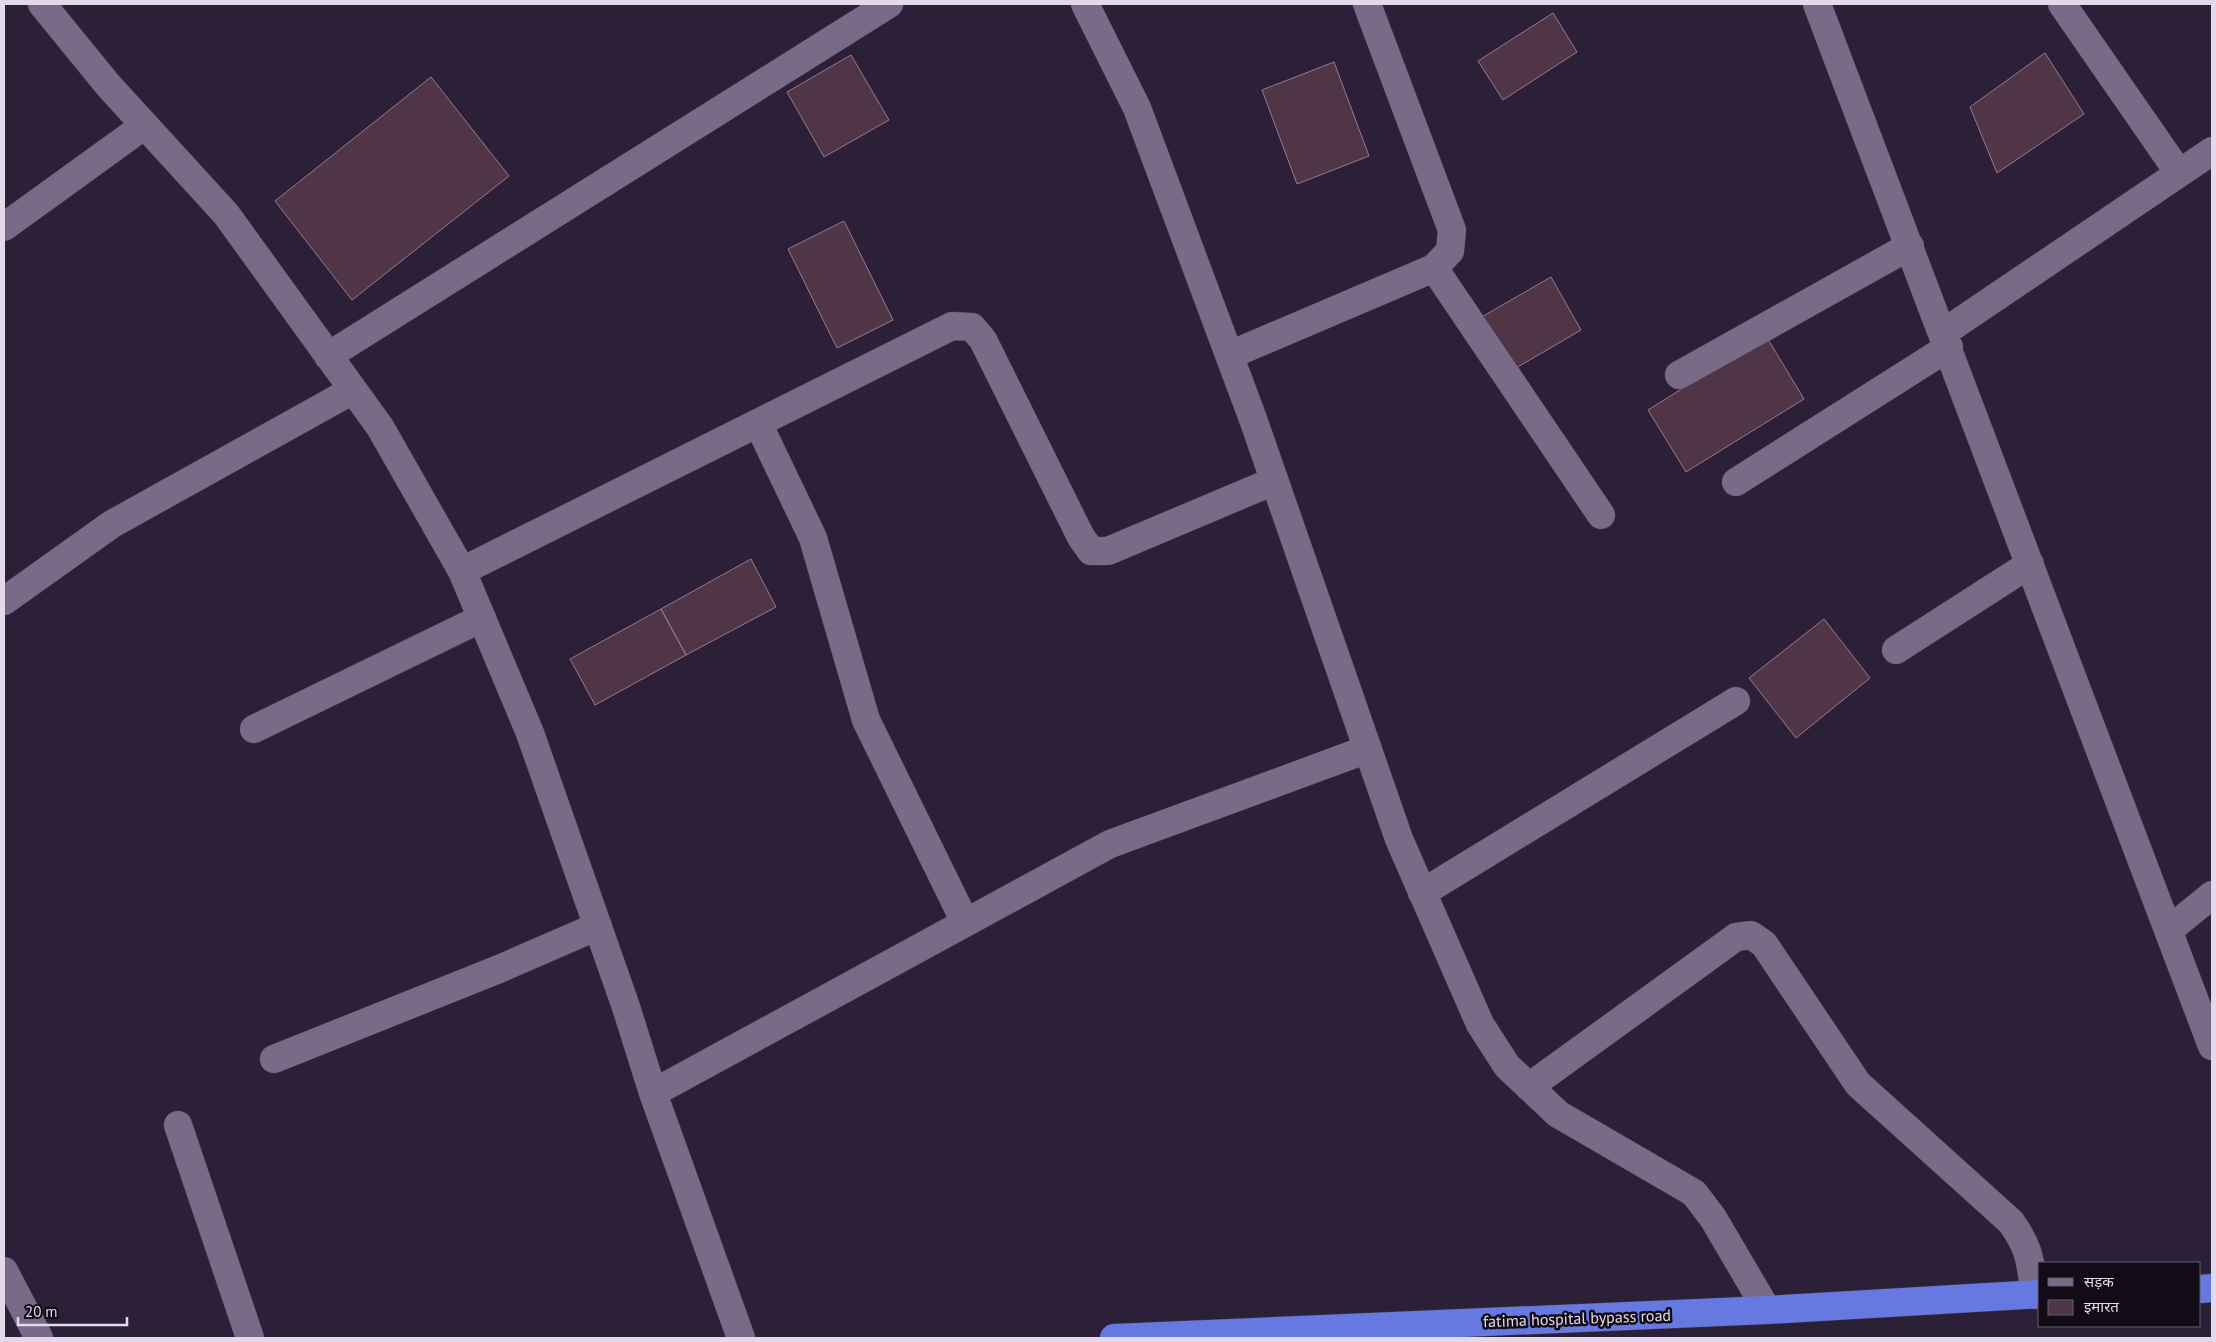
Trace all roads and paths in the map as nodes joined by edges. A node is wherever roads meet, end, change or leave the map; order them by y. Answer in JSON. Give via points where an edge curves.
{"nodes":[{"id":1,"x":42,"y":4,"type":"edge"},
{"id":2,"x":889,"y":4,"type":"edge"},
{"id":3,"x":1085,"y":4,"type":"edge"},
{"id":4,"x":1367,"y":4,"type":"edge"},
{"id":5,"x":1817,"y":4,"type":"edge"},
{"id":6,"x":2062,"y":4,"type":"edge"},
{"id":7,"x":145,"y":125,"type":"junction"},
{"id":8,"x":2201,"y":164,"type":"edge"},
{"id":9,"x":4,"y":227,"type":"edge"},
{"id":10,"x":1910,"y":246,"type":"junction"},
{"id":11,"x":1434,"y":268,"type":"junction"},
{"id":12,"x":1946,"y":340,"type":"junction"},
{"id":13,"x":1230,"y":355,"type":"junction"},
{"id":14,"x":328,"y":356,"type":"junction"},
{"id":15,"x":1679,"y":375,"type":"dead end"},
{"id":16,"x":353,"y":390,"type":"junction"},
{"id":17,"x":758,"y":423,"type":"junction"},
{"id":18,"x":1274,"y":481,"type":"junction"},
{"id":19,"x":1736,"y":482,"type":"dead end"},
{"id":20,"x":1601,"y":515,"type":"dead end"},
{"id":21,"x":2030,"y":564,"type":"junction"},
{"id":22,"x":462,"y":571,"type":"junction"},
{"id":23,"x":4,"y":601,"type":"edge"},
{"id":24,"x":482,"y":618,"type":"junction"},
{"id":25,"x":1896,"y":650,"type":"dead end"},
{"id":26,"x":1736,"y":701,"type":"dead end"},
{"id":27,"x":254,"y":729,"type":"dead end"},
{"id":28,"x":1368,"y":749,"type":"junction"},
{"id":29,"x":1422,"y":893,"type":"junction"},
{"id":30,"x":2212,"y":896,"type":"edge"},
{"id":31,"x":965,"y":922,"type":"junction"},
{"id":32,"x":598,"y":926,"type":"junction"},
{"id":33,"x":2169,"y":930,"type":"junction"},
{"id":34,"x":2212,"y":1046,"type":"edge"},
{"id":35,"x":274,"y":1059,"type":"dead end"},
{"id":36,"x":1530,"y":1086,"type":"junction"},
{"id":37,"x":653,"y":1092,"type":"junction"},
{"id":38,"x":178,"y":1125,"type":"dead end"},
{"id":39,"x":4,"y":1271,"type":"edge"},
{"id":40,"x":2037,"y":1295,"type":"edge"},
{"id":41,"x":1767,"y":1310,"type":"junction"},
{"id":42,"x":39,"y":1338,"type":"edge"},
{"id":43,"x":250,"y":1338,"type":"edge"},
{"id":44,"x":741,"y":1338,"type":"edge"},
{"id":45,"x":1114,"y":1338,"type":"edge"}],
"edges":[{"from":1,"to":7,"type":"street"},
{"from":2,"to":14,"type":"street"},
{"from":3,"to":13,"type":"street","via":[[1138,108]]},
{"from":4,"to":11,"type":"street","via":[[1452,230],[1450,251]]},
{"from":5,"to":10,"type":"street"},
{"from":6,"to":8,"type":"street"},
{"from":7,"to":9,"type":"street"},
{"from":7,"to":14,"type":"street","via":[[226,214]]},
{"from":8,"to":12,"type":"street"},
{"from":10,"to":12,"type":"street"},
{"from":10,"to":15,"type":"street"},
{"from":11,"to":13,"type":"street"},
{"from":11,"to":20,"type":"street"},
{"from":12,"to":19,"type":"street"},
{"from":12,"to":21,"type":"street"},
{"from":13,"to":18,"type":"street"},
{"from":14,"to":16,"type":"street"},
{"from":16,"to":22,"type":"street","via":[[380,427]]},
{"from":16,"to":23,"type":"street","via":[[112,524]]},
{"from":17,"to":18,"type":"street","via":[[952,326],[972,327],[983,340],[1081,538],[1091,551],[1108,551]]},
{"from":17,"to":22,"type":"street"},
{"from":17,"to":31,"type":"street","via":[[813,538],[866,720]]},
{"from":18,"to":28,"type":"street"},
{"from":21,"to":25,"type":"street"},
{"from":21,"to":33,"type":"street"},
{"from":22,"to":24,"type":"street"},
{"from":24,"to":27,"type":"street"},
{"from":24,"to":32,"type":"street","via":[[530,733]]},
{"from":26,"to":29,"type":"street"},
{"from":28,"to":29,"type":"street","via":[[1399,839]]},
{"from":28,"to":31,"type":"street","via":[[1110,844]]},
{"from":29,"to":36,"type":"street","via":[[1480,1024],[1507,1066]]},
{"from":30,"to":33,"type":"street"},
{"from":31,"to":37,"type":"street"},
{"from":32,"to":35,"type":"street"},
{"from":32,"to":37,"type":"street"},
{"from":33,"to":34,"type":"street"},
{"from":36,"to":40,"type":"street","via":[[1736,938],[1751,935],[1764,944],[1858,1084],[2011,1222],[2029,1254]]},
{"from":36,"to":41,"type":"street","via":[[1558,1114],[1694,1193],[1713,1218]]},
{"from":37,"to":44,"type":"street"},
{"from":38,"to":43,"type":"street"},
{"from":39,"to":42,"type":"street"},
{"from":40,"to":41,"type":"highway","name":"fatima hospital bypass road"},
{"from":41,"to":45,"type":"highway","name":"fatima hospital bypass road"}]}
